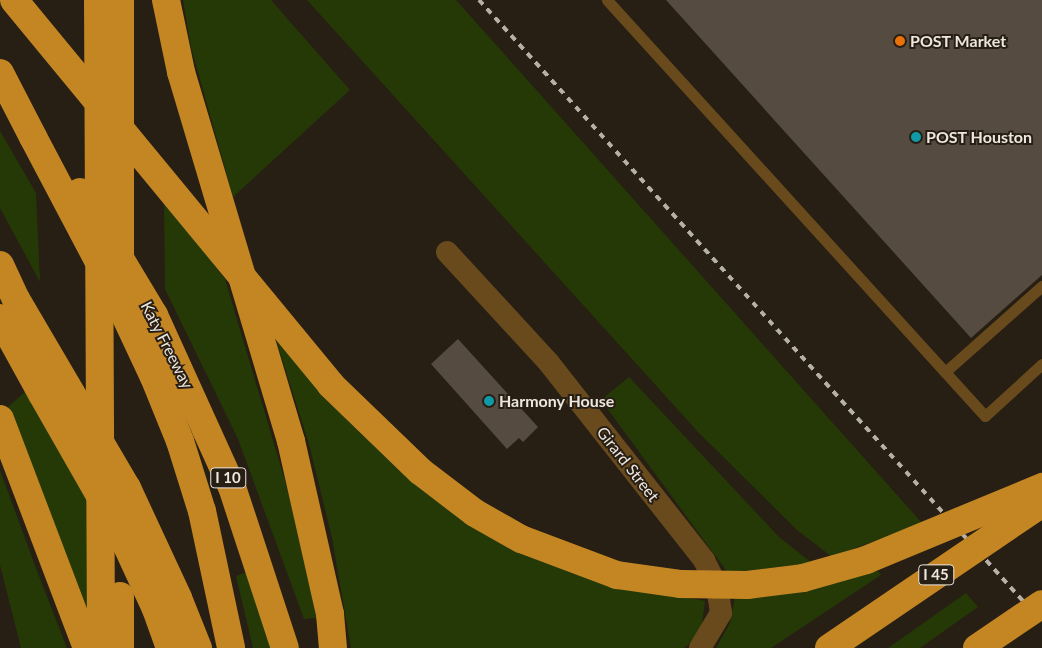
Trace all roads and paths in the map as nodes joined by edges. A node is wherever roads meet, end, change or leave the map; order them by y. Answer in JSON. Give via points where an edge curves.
{"nodes":[{"id":1,"x":14,"y":0,"type":"edge"},
{"id":2,"x":98,"y":0,"type":"edge"},
{"id":3,"x":120,"y":0,"type":"edge"},
{"id":4,"x":166,"y":0,"type":"edge"},
{"id":5,"x":607,"y":0,"type":"edge"},
{"id":6,"x":0,"y":65,"type":"edge"},
{"id":7,"x":0,"y":73,"type":"edge"},
{"id":8,"x":32,"y":127,"type":"junction"},
{"id":9,"x":447,"y":252,"type":"dead end"},
{"id":10,"x":0,"y":265,"type":"edge"},
{"id":11,"x":1042,"y":286,"type":"edge"},
{"id":12,"x":8,"y":308,"type":"edge"},
{"id":13,"x":1042,"y":364,"type":"edge"},
{"id":14,"x":945,"y":372,"type":"junction"},
{"id":15,"x":0,"y":419,"type":"edge"},
{"id":16,"x":1042,"y":487,"type":"edge"},
{"id":17,"x":1042,"y":503,"type":"edge"},
{"id":18,"x":167,"y":603,"type":"junction"},
{"id":19,"x":1042,"y":604,"type":"edge"},
{"id":20,"x":87,"y":648,"type":"edge"},
{"id":21,"x":101,"y":648,"type":"edge"},
{"id":22,"x":120,"y":648,"type":"edge"},
{"id":23,"x":170,"y":648,"type":"edge"},
{"id":24,"x":198,"y":648,"type":"edge"},
{"id":25,"x":231,"y":648,"type":"edge"},
{"id":26,"x":285,"y":648,"type":"edge"},
{"id":27,"x":333,"y":648,"type":"edge"},
{"id":28,"x":700,"y":648,"type":"edge"},
{"id":29,"x":829,"y":648,"type":"edge"},
{"id":30,"x":978,"y":648,"type":"edge"}],
"edges":[{"from":1,"to":16,"type":"highway","bridge":true,"via":[[331,385],[420,470],[475,513],[521,539],[618,575],[681,584],[748,585],[803,578],[866,560]]},
{"from":2,"to":21,"type":"highway"},
{"from":3,"to":22,"type":"highway"},
{"from":4,"to":27,"type":"highway","via":[[181,72],[291,441],[328,605]]},
{"from":5,"to":14,"type":"lane"},
{"from":6,"to":8,"type":"highway","name":"Katy Freeway","number":"I 10"},
{"from":7,"to":8,"type":"highway"},
{"from":8,"to":25,"type":"highway","bridge":true,"via":[[108,279],[180,441],[202,511]]},
{"from":8,"to":26,"type":"highway","name":"Katy Freeway","number":"I 10","bridge":true,"via":[[154,315],[232,487]]},
{"from":9,"to":28,"type":"street","name":"Girard Street","via":[[549,363],[704,560],[717,587],[720,612]]},
{"from":10,"to":12,"type":"highway"},
{"from":11,"to":14,"type":"lane"},
{"from":12,"to":18,"type":"highway","bridge":true,"via":[[42,394],[120,531]]},
{"from":12,"to":18,"type":"highway","bridge":true,"via":[[127,488]]},
{"from":13,"to":14,"type":"lane","via":[[985,416]]},
{"from":15,"to":20,"type":"highway"},
{"from":17,"to":29,"type":"highway","number":"I 45","bridge":true},
{"from":18,"to":23,"type":"highway"},
{"from":18,"to":24,"type":"highway"},
{"from":19,"to":30,"type":"highway","bridge":true}]}
